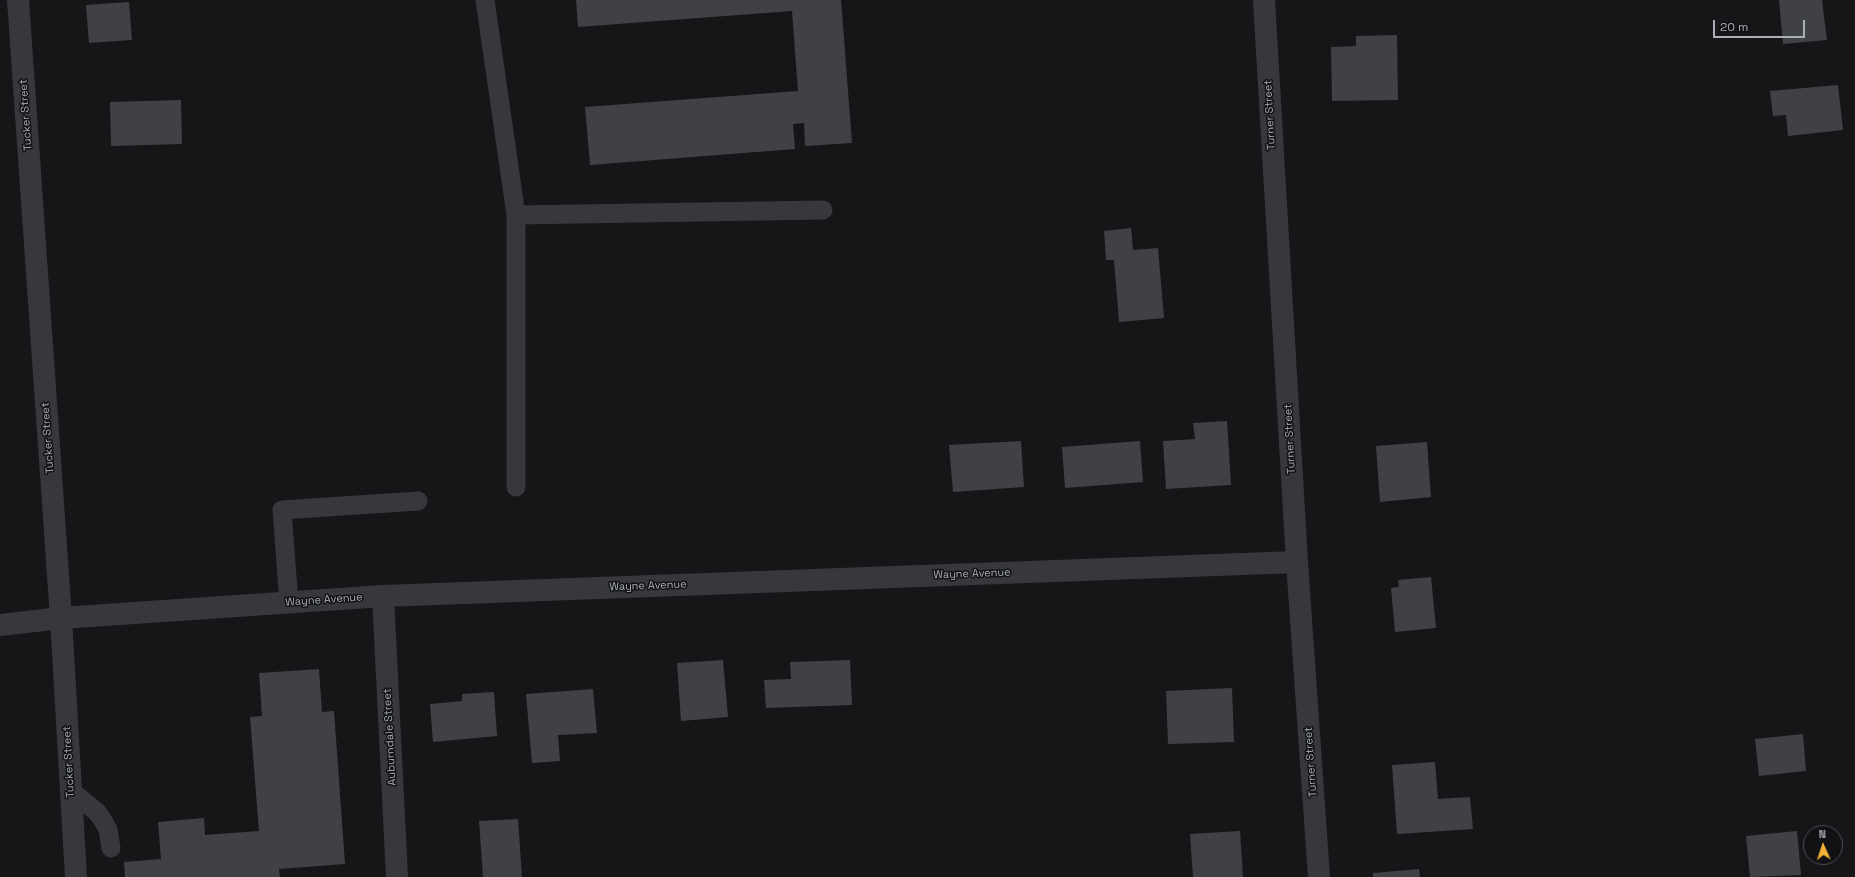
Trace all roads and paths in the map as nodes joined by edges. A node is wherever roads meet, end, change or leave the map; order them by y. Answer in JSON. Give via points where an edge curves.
{"nodes":[{"id":1,"x":18,"y":0,"type":"edge"},
{"id":2,"x":485,"y":0,"type":"edge"},
{"id":3,"x":1264,"y":0,"type":"edge"},
{"id":4,"x":823,"y":210,"type":"dead end"},
{"id":5,"x":516,"y":215,"type":"junction"},
{"id":6,"x":516,"y":487,"type":"dead end"},
{"id":7,"x":418,"y":501,"type":"dead end"},
{"id":8,"x":1297,"y":562,"type":"junction"},
{"id":9,"x":383,"y":596,"type":"junction"},
{"id":10,"x":290,"y":603,"type":"junction"},
{"id":11,"x":61,"y":618,"type":"junction"},
{"id":12,"x":0,"y":625,"type":"edge"},
{"id":13,"x":71,"y":791,"type":"junction"},
{"id":14,"x":112,"y":848,"type":"dead end"},
{"id":15,"x":76,"y":877,"type":"edge"},
{"id":16,"x":397,"y":877,"type":"edge"},
{"id":17,"x":1319,"y":877,"type":"edge"}],
"edges":[{"from":1,"to":11,"type":"street","name":"Tucker Street"},
{"from":2,"to":5,"type":"lane"},
{"from":3,"to":8,"type":"street","name":"Turner Street"},
{"from":4,"to":5,"type":"lane"},
{"from":5,"to":6,"type":"lane"},
{"from":7,"to":10,"type":"lane","via":[[282,510]]},
{"from":8,"to":9,"type":"street","name":"Wayne Avenue"},
{"from":8,"to":17,"type":"street","name":"Turner Street"},
{"from":9,"to":10,"type":"street","name":"Wayne Avenue"},
{"from":9,"to":16,"type":"street","name":"Auburndale Street"},
{"from":10,"to":11,"type":"street","name":"Wayne Avenue"},
{"from":11,"to":12,"type":"street","name":"Wayne Avenue"},
{"from":11,"to":13,"type":"street","name":"Tucker Street"},
{"from":13,"to":14,"type":"lane","via":[[98,812],[108,830]]},
{"from":13,"to":15,"type":"street","name":"Tucker Street"}]}
